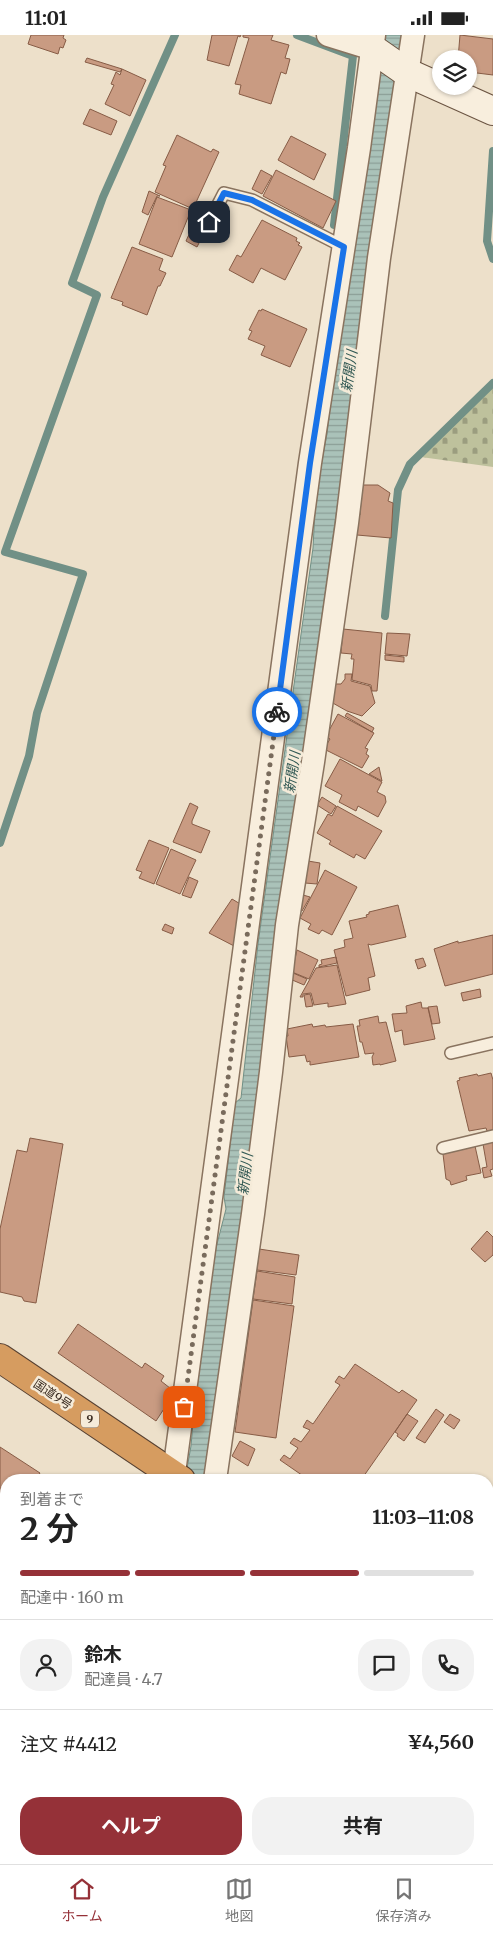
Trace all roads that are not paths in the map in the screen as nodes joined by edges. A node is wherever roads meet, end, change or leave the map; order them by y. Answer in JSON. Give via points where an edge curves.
{"nodes":[{"id":1,"x":328,"y":35,"type":"edge"},
{"id":2,"x":413,"y":35,"type":"edge"},
{"id":3,"x":373,"y":42,"type":"edge"},
{"id":4,"x":405,"y":71,"type":"junction"},
{"id":5,"x":493,"y":111,"type":"edge"},
{"id":6,"x":209,"y":222,"type":"dead end"},
{"id":7,"x":344,"y":247,"type":"junction"},
{"id":8,"x":493,"y":1043,"type":"edge"},
{"id":9,"x":451,"y":1053,"type":"dead end"},
{"id":10,"x":493,"y":1136,"type":"edge"},
{"id":11,"x":443,"y":1148,"type":"dead end"},
{"id":12,"x":0,"y":1358,"type":"edge"},
{"id":13,"x":170,"y":1474,"type":"edge"},
{"id":14,"x":178,"y":1474,"type":"edge"},
{"id":15,"x":216,"y":1474,"type":"edge"}],
"edges":[{"from":1,"to":3,"type":"street"},
{"from":2,"to":4,"type":"street"},
{"from":3,"to":4,"type":"street"},
{"from":3,"to":7,"type":"street"},
{"from":4,"to":5,"type":"street"},
{"from":4,"to":15,"type":"street","via":[[347,523],[287,925],[253,1215]]},
{"from":6,"to":7,"type":"lane","via":[[224,193],[252,200]]},
{"from":7,"to":14,"type":"street","via":[[309,473]]},
{"from":8,"to":9,"type":"lane"},
{"from":10,"to":11,"type":"lane"},
{"from":12,"to":13,"type":"highway","name":"国道9号","number":"9"}]}
